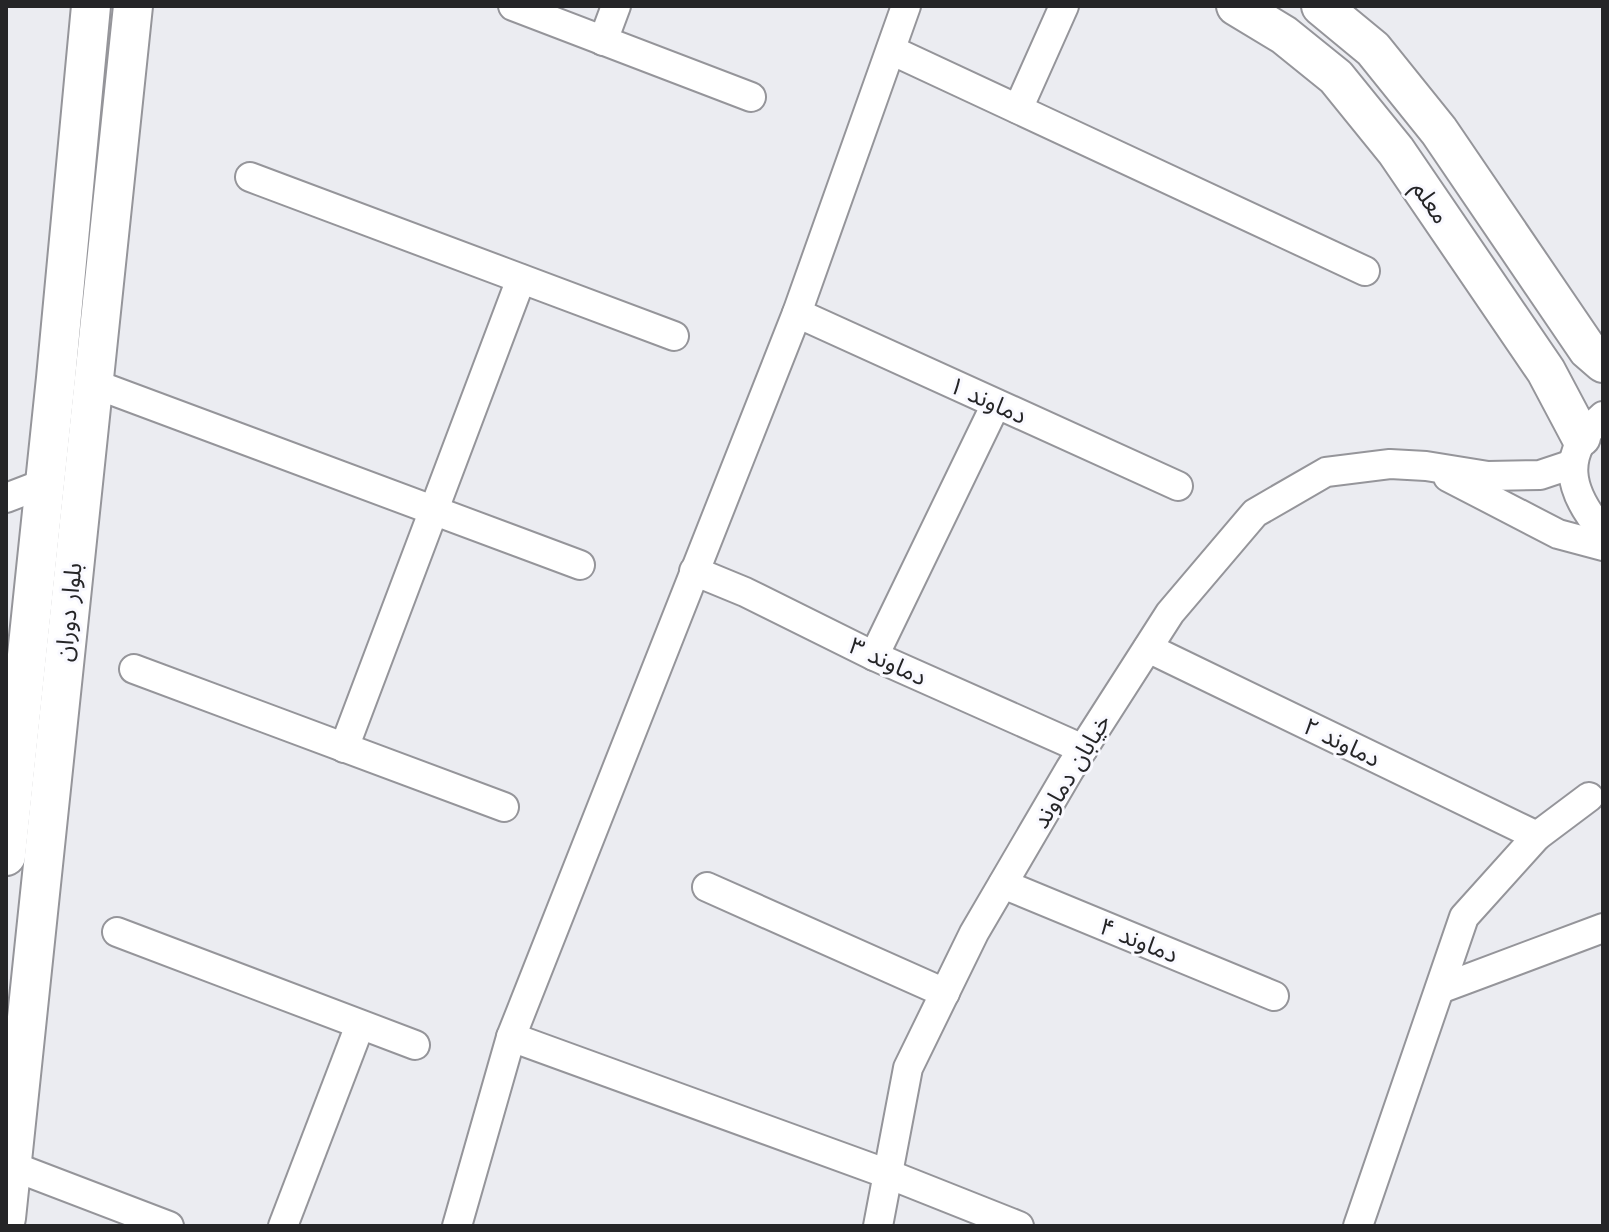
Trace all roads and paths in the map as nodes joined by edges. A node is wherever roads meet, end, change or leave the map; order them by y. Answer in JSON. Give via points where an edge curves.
{"nodes":[{"id":1,"x":91,"y":6,"type":"edge"},
{"id":2,"x":133,"y":6,"type":"edge"},
{"id":3,"x":513,"y":6,"type":"edge"},
{"id":4,"x":616,"y":6,"type":"edge"},
{"id":5,"x":906,"y":6,"type":"edge"},
{"id":6,"x":1064,"y":6,"type":"edge"},
{"id":7,"x":1236,"y":6,"type":"edge"},
{"id":8,"x":1321,"y":6,"type":"edge"},
{"id":9,"x":603,"y":41,"type":"junction"},
{"id":10,"x":891,"y":50,"type":"junction"},
{"id":11,"x":751,"y":97,"type":"dead end"},
{"id":12,"x":1018,"y":109,"type":"junction"},
{"id":13,"x":250,"y":177,"type":"dead end"},
{"id":14,"x":1365,"y":271,"type":"dead end"},
{"id":15,"x":521,"y":279,"type":"junction"},
{"id":16,"x":797,"y":313,"type":"junction"},
{"id":17,"x":674,"y":336,"type":"dead end"},
{"id":18,"x":1603,"y":363,"type":"edge"},
{"id":19,"x":74,"y":381,"type":"junction"},
{"id":20,"x":996,"y":404,"type":"junction"},
{"id":21,"x":1586,"y":439,"type":"edge"},
{"id":22,"x":1426,"y":466,"type":"junction"},
{"id":23,"x":45,"y":483,"type":"junction"},
{"id":24,"x":1178,"y":486,"type":"dead end"},
{"id":25,"x":6,"y":498,"type":"edge"},
{"id":26,"x":434,"y":510,"type":"junction"},
{"id":27,"x":1603,"y":532,"type":"edge"},
{"id":28,"x":1603,"y":546,"type":"edge"},
{"id":29,"x":580,"y":565,"type":"dead end"},
{"id":30,"x":694,"y":571,"type":"junction"},
{"id":31,"x":1148,"y":648,"type":"junction"},
{"id":32,"x":874,"y":656,"type":"junction"},
{"id":33,"x":134,"y":669,"type":"dead end"},
{"id":34,"x":344,"y":748,"type":"junction"},
{"id":35,"x":1083,"y":749,"type":"junction"},
{"id":36,"x":36,"y":753,"type":"junction"},
{"id":37,"x":1589,"y":797,"type":"dead end"},
{"id":38,"x":504,"y":807,"type":"dead end"},
{"id":39,"x":1537,"y":836,"type":"junction"},
{"id":40,"x":6,"y":856,"type":"edge"},
{"id":41,"x":1003,"y":884,"type":"junction"},
{"id":42,"x":707,"y":887,"type":"dead end"},
{"id":43,"x":1603,"y":928,"type":"edge"},
{"id":44,"x":117,"y":932,"type":"dead end"},
{"id":45,"x":1440,"y":989,"type":"junction"},
{"id":46,"x":945,"y":993,"type":"junction"},
{"id":47,"x":1274,"y":996,"type":"dead end"},
{"id":48,"x":360,"y":1025,"type":"junction"},
{"id":49,"x":511,"y":1037,"type":"junction"},
{"id":50,"x":415,"y":1045,"type":"dead end"},
{"id":51,"x":12,"y":1166,"type":"junction"},
{"id":52,"x":888,"y":1174,"type":"junction"},
{"id":53,"x":6,"y":1218,"type":"edge"},
{"id":54,"x":169,"y":1226,"type":"edge"},
{"id":55,"x":283,"y":1226,"type":"edge"},
{"id":56,"x":457,"y":1226,"type":"edge"},
{"id":57,"x":878,"y":1226,"type":"edge"},
{"id":58,"x":1019,"y":1226,"type":"edge"},
{"id":59,"x":1358,"y":1226,"type":"edge"}],
"edges":[{"from":1,"to":19,"type":"main road","name":"بلوار دوران"},
{"from":2,"to":19,"type":"main road","name":"بلوار دوران"},
{"from":3,"to":9,"type":"street"},
{"from":4,"to":9,"type":"street"},
{"from":5,"to":10,"type":"street"},
{"from":6,"to":12,"type":"street"},
{"from":7,"to":21,"type":"main road","name":"معلم","via":[[1284,35],[1336,77],[1396,151],[1546,371]]},
{"from":8,"to":18,"type":"main road","name":"معلم","via":[[1373,49],[1439,131],[1588,350]]},
{"from":9,"to":11,"type":"street"},
{"from":10,"to":12,"type":"street"},
{"from":10,"to":16,"type":"street"},
{"from":12,"to":14,"type":"street"},
{"from":13,"to":15,"type":"street"},
{"from":15,"to":17,"type":"street"},
{"from":15,"to":26,"type":"street"},
{"from":16,"to":20,"type":"street","name":"دماوند ۱"},
{"from":16,"to":30,"type":"street"},
{"from":19,"to":23,"type":"main road","name":"بلوار دوران"},
{"from":19,"to":26,"type":"street"},
{"from":19,"to":36,"type":"main road","name":"بلوار دوران"},
{"from":20,"to":24,"type":"street","name":"دماوند ۱"},
{"from":20,"to":32,"type":"street"},
{"from":21,"to":22,"type":"street","name":"خیابان دماوند","via":[[1540,475],[1488,476]]},
{"from":21,"to":27,"type":"street","via":[[1577,492]]},
{"from":22,"to":28,"type":"street","via":[[1558,534]]},
{"from":22,"to":31,"type":"street","name":"خیابان دماوند","via":[[1390,464],[1326,472],[1255,513],[1170,613]]},
{"from":23,"to":25,"type":"street"},
{"from":23,"to":36,"type":"main road","name":"بلوار دوران"},
{"from":26,"to":29,"type":"street"},
{"from":26,"to":34,"type":"street"},
{"from":30,"to":32,"type":"street","name":"دماوند ۳"},
{"from":30,"to":49,"type":"street"},
{"from":31,"to":35,"type":"street","name":"خیابان دماوند"},
{"from":31,"to":39,"type":"street","name":"دماوند ۲"},
{"from":32,"to":35,"type":"street","name":"دماوند ۳"},
{"from":33,"to":34,"type":"street"},
{"from":34,"to":38,"type":"street"},
{"from":35,"to":41,"type":"street","name":"خیابان دماوند"},
{"from":36,"to":40,"type":"main road","name":"بلوار دوران"},
{"from":36,"to":51,"type":"main road","name":"بلوار دوران"},
{"from":37,"to":39,"type":"street"},
{"from":39,"to":45,"type":"street","via":[[1464,917]]},
{"from":41,"to":46,"type":"street","name":"خیابان دماوند"},
{"from":41,"to":47,"type":"street","name":"دماوند ۴"},
{"from":42,"to":46,"type":"street"},
{"from":43,"to":45,"type":"street"},
{"from":44,"to":48,"type":"street"},
{"from":45,"to":59,"type":"street"},
{"from":46,"to":52,"type":"street","name":"خیابان دماوند","via":[[908,1068]]},
{"from":48,"to":50,"type":"street"},
{"from":48,"to":55,"type":"street"},
{"from":49,"to":52,"type":"street"},
{"from":49,"to":56,"type":"street"},
{"from":51,"to":53,"type":"main road","name":"بلوار دوران"},
{"from":51,"to":54,"type":"street"},
{"from":52,"to":57,"type":"street","name":"خیابان دماوند"},
{"from":52,"to":58,"type":"street"}]}
